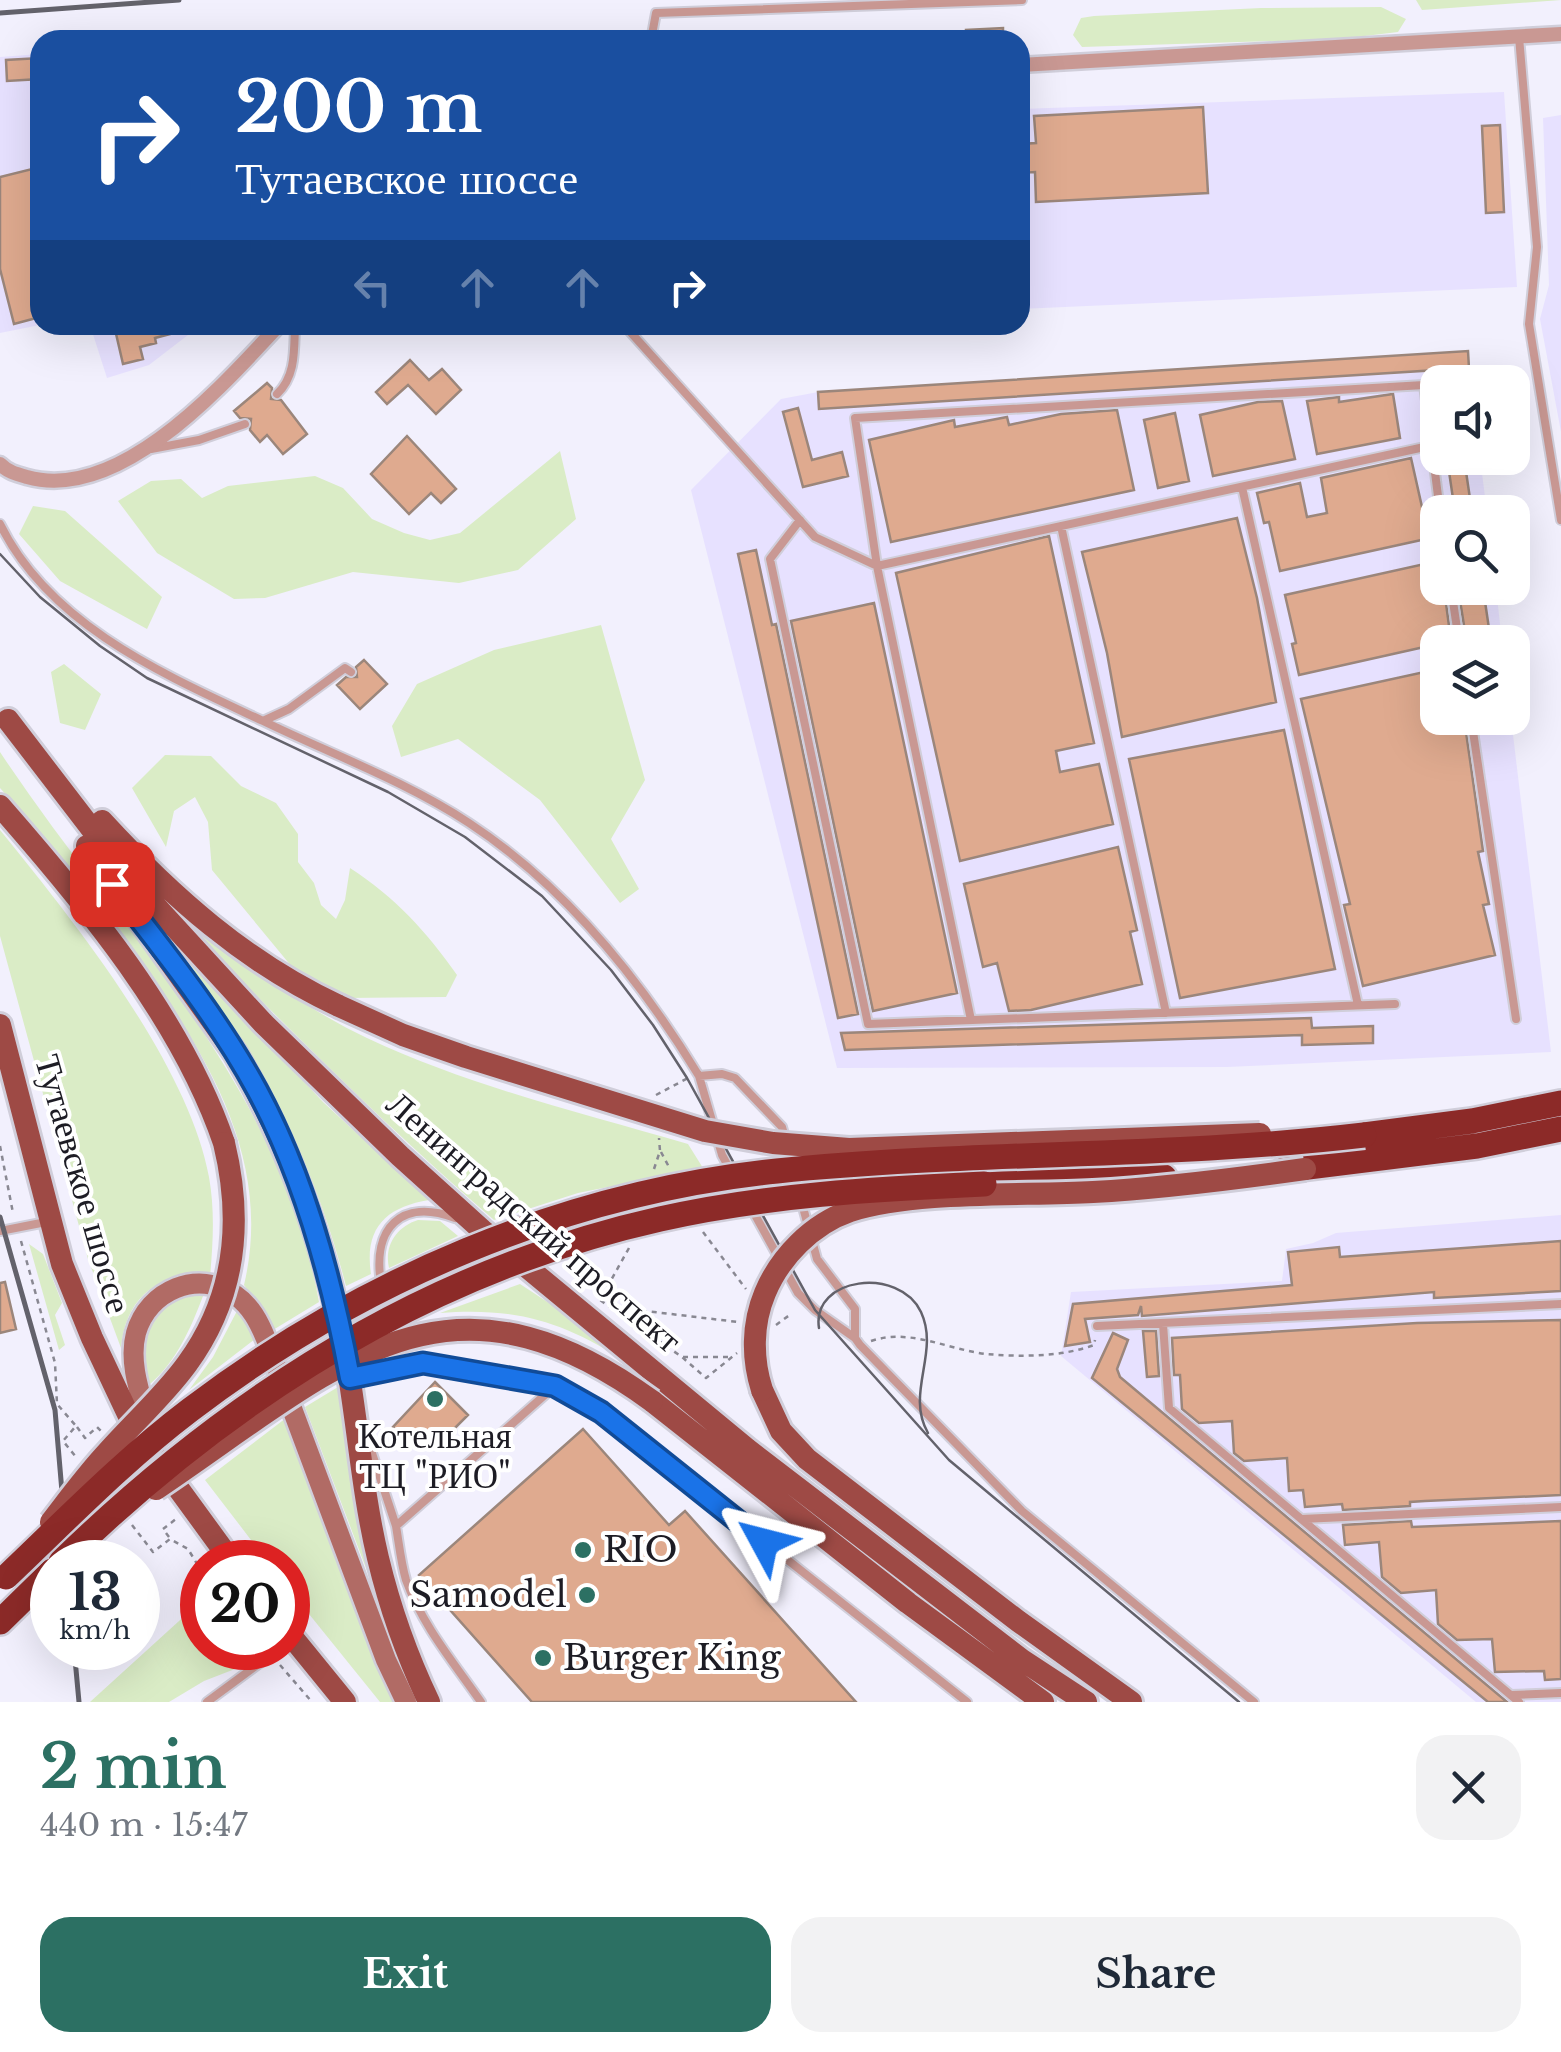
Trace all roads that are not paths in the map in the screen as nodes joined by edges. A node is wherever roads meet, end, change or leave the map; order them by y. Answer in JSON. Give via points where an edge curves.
{"nodes":[{"id":1,"x":1022,"y":0,"type":"edge"},
{"id":2,"x":653,"y":30,"type":"edge"},
{"id":3,"x":1561,"y":34,"type":"edge"},
{"id":4,"x":1519,"y":37,"type":"junction"},
{"id":5,"x":1030,"y":64,"type":"edge"},
{"id":6,"x":270,"y":335,"type":"edge"},
{"id":7,"x":295,"y":335,"type":"edge"},
{"id":8,"x":633,"y":335,"type":"edge"},
{"id":9,"x":1420,"y":385,"type":"edge"},
{"id":10,"x":277,"y":394,"type":"dead end"},
{"id":11,"x":245,"y":424,"type":"dead end"},
{"id":12,"x":1420,"y":448,"type":"edge"},
{"id":13,"x":142,"y":451,"type":"junction"},
{"id":14,"x":0,"y":464,"type":"edge"},
{"id":15,"x":1242,"y":487,"type":"junction"},
{"id":16,"x":800,"y":520,"type":"junction"},
{"id":17,"x":1561,"y":520,"type":"edge"},
{"id":18,"x":0,"y":524,"type":"edge"},
{"id":19,"x":1061,"y":526,"type":"junction"},
{"id":20,"x":877,"y":566,"type":"junction"},
{"id":21,"x":351,"y":672,"type":"dead end"},
{"id":22,"x":4,"y":714,"type":"edge"},
{"id":23,"x":263,"y":721,"type":"junction"},
{"id":24,"x":1473,"y":735,"type":"edge"},
{"id":25,"x":0,"y":806,"type":"edge"},
{"id":26,"x":1395,"y":1004,"type":"dead end"},
{"id":27,"x":1358,"y":1006,"type":"junction"},
{"id":28,"x":1166,"y":1012,"type":"junction"},
{"id":29,"x":1516,"y":1019,"type":"dead end"},
{"id":30,"x":971,"y":1020,"type":"junction"},
{"id":31,"x":0,"y":1025,"type":"edge"},
{"id":32,"x":698,"y":1076,"type":"junction"},
{"id":33,"x":1561,"y":1103,"type":"edge"},
{"id":34,"x":1561,"y":1129,"type":"edge"},
{"id":35,"x":1364,"y":1135,"type":"junction"},
{"id":36,"x":1305,"y":1169,"type":"junction"},
{"id":37,"x":50,"y":1221,"type":"junction"},
{"id":38,"x":482,"y":1230,"type":"junction"},
{"id":39,"x":0,"y":1232,"type":"edge"},
{"id":40,"x":384,"y":1298,"type":"dead end"},
{"id":41,"x":1561,"y":1304,"type":"edge"},
{"id":42,"x":388,"y":1314,"type":"dead end"},
{"id":43,"x":1164,"y":1324,"type":"junction"},
{"id":44,"x":1097,"y":1326,"type":"road end"},
{"id":45,"x":857,"y":1342,"type":"junction"},
{"id":46,"x":423,"y":1363,"type":"junction"},
{"id":47,"x":350,"y":1378,"type":"junction"},
{"id":48,"x":555,"y":1386,"type":"junction"},
{"id":49,"x":354,"y":1405,"type":"junction"},
{"id":50,"x":172,"y":1483,"type":"junction"},
{"id":51,"x":1561,"y":1507,"type":"edge"},
{"id":52,"x":1302,"y":1519,"type":"junction"},
{"id":53,"x":396,"y":1526,"type":"junction"},
{"id":54,"x":91,"y":1533,"type":"junction"},
{"id":55,"x":84,"y":1540,"type":"edge"},
{"id":56,"x":215,"y":1540,"type":"edge"},
{"id":57,"x":404,"y":1575,"type":"junction"},
{"id":58,"x":3,"y":1580,"type":"edge"},
{"id":59,"x":30,"y":1592,"type":"edge"},
{"id":60,"x":394,"y":1615,"type":"junction"},
{"id":61,"x":0,"y":1622,"type":"edge"},
{"id":62,"x":310,"y":1665,"type":"edge"},
{"id":63,"x":250,"y":1670,"type":"edge"},
{"id":64,"x":1561,"y":1693,"type":"edge"},
{"id":65,"x":1511,"y":1695,"type":"junction"},
{"id":66,"x":207,"y":1702,"type":"edge"},
{"id":67,"x":345,"y":1702,"type":"edge"},
{"id":68,"x":406,"y":1702,"type":"edge"},
{"id":69,"x":429,"y":1702,"type":"edge"},
{"id":70,"x":481,"y":1702,"type":"edge"},
{"id":71,"x":967,"y":1702,"type":"edge"},
{"id":72,"x":1043,"y":1702,"type":"edge"},
{"id":73,"x":1086,"y":1702,"type":"edge"},
{"id":74,"x":1131,"y":1702,"type":"edge"},
{"id":75,"x":1254,"y":1702,"type":"edge"},
{"id":76,"x":1519,"y":1702,"type":"edge"}],
"edges":[{"from":1,"to":2,"type":"lane","via":[[656,13]]},
{"from":3,"to":4,"type":"street"},
{"from":4,"to":5,"type":"street"},
{"from":4,"to":17,"type":"lane","via":[[1537,246],[1529,324]]},
{"from":6,"to":13,"type":"street"},
{"from":7,"to":10,"type":"lane","via":[[294,360]]},
{"from":8,"to":16,"type":"lane"},
{"from":9,"to":20,"type":"lane","via":[[855,418]]},
{"from":11,"to":13,"type":"lane"},
{"from":12,"to":15,"type":"lane"},
{"from":13,"to":14,"type":"street","via":[[58,482],[8,472]]},
{"from":15,"to":19,"type":"lane"},
{"from":15,"to":27,"type":"lane"},
{"from":16,"to":20,"type":"lane","via":[[815,538]]},
{"from":16,"to":30,"type":"lane","via":[[770,559],[868,1024]]},
{"from":18,"to":23,"type":"lane","via":[[44,588],[89,627]]},
{"from":19,"to":20,"type":"lane"},
{"from":19,"to":28,"type":"lane"},
{"from":20,"to":30,"type":"lane"},
{"from":21,"to":23,"type":"lane","via":[[346,668]]},
{"from":22,"to":35,"type":"main road","bridge":true,"via":[[146,869],[275,973],[418,1040],[637,1110],[790,1146]]},
{"from":22,"to":38,"type":"main road","name":"Ленинградский проспект","via":[[126,875],[263,1023]]},
{"from":22,"to":47,"type":"main road","via":[[112,884],[256,1088],[310,1215]]},
{"from":23,"to":32,"type":"lane","via":[[470,823],[544,882],[642,988]]},
{"from":24,"to":29,"type":"lane"},
{"from":25,"to":58,"type":"main road","bridge":true,"via":[[92,916],[199,1082],[224,1143],[236,1222],[218,1311],[188,1364]]},
{"from":26,"to":27,"type":"lane"},
{"from":27,"to":28,"type":"lane"},
{"from":28,"to":30,"type":"lane"},
{"from":31,"to":37,"type":"main road","name":"Тутаевское шоссе"},
{"from":32,"to":45,"type":"lane","via":[[722,1155],[798,1294]]},
{"from":32,"to":45,"type":"lane","via":[[734,1078],[782,1127],[817,1258],[855,1309]]},
{"from":33,"to":35,"type":"highway"},
{"from":34,"to":36,"type":"highway"},
{"from":35,"to":58,"type":"highway","bridge":true,"via":[[772,1172],[559,1217],[415,1273],[270,1354],[146,1445]]},
{"from":36,"to":54,"type":"highway","bridge":true,"via":[[832,1194],[690,1213],[566,1245],[429,1298],[298,1369],[205,1435]]},
{"from":36,"to":74,"type":"main road","bridge":true,"via":[[1149,1188],[895,1202],[847,1212],[802,1240],[770,1283],[759,1311],[754,1344],[762,1390],[782,1430],[807,1458]]},
{"from":37,"to":39,"type":"lane"},
{"from":37,"to":50,"type":"main road","name":"Тутаевское шоссе","via":[[92,1338],[135,1429]]},
{"from":38,"to":40,"type":"lane","via":[[436,1212],[395,1221],[379,1251]]},
{"from":38,"to":73,"type":"main road","name":"Ленинградский проспект","via":[[746,1449]]},
{"from":41,"to":43,"type":"lane"},
{"from":42,"to":46,"type":"lane","via":[[392,1330]]},
{"from":43,"to":44,"type":"lane"},
{"from":43,"to":52,"type":"lane","via":[[1169,1408]]},
{"from":45,"to":75,"type":"lane","via":[[1022,1511]]},
{"from":46,"to":47,"type":"lane"},
{"from":46,"to":48,"type":"lane"},
{"from":47,"to":49,"type":"main road"},
{"from":48,"to":53,"type":"lane"},
{"from":48,"to":71,"type":"lane","via":[[601,1412]]},
{"from":49,"to":53,"type":"lane"},
{"from":49,"to":60,"type":"main road","via":[[372,1529]]},
{"from":50,"to":56,"type":"main road","name":"Тутаевское шоссе"},
{"from":50,"to":68,"type":"street","via":[[137,1379],[135,1336],[164,1294],[213,1284],[238,1297],[258,1320]]},
{"from":51,"to":52,"type":"lane"},
{"from":52,"to":65,"type":"lane"},
{"from":53,"to":57,"type":"lane"},
{"from":54,"to":55,"type":"highway","bridge":true},
{"from":54,"to":72,"type":"main road","name":"Ленинградский проспект","bridge":true,"via":[[358,1357],[416,1336],[510,1331],[545,1340],[614,1374]]},
{"from":57,"to":60,"type":"lane"},
{"from":57,"to":70,"type":"lane","via":[[430,1628]]},
{"from":59,"to":61,"type":"highway"},
{"from":60,"to":69,"type":"main road"},
{"from":62,"to":67,"type":"main road"},
{"from":63,"to":66,"type":"lane"},
{"from":64,"to":65,"type":"lane"},
{"from":65,"to":76,"type":"lane"}]}
